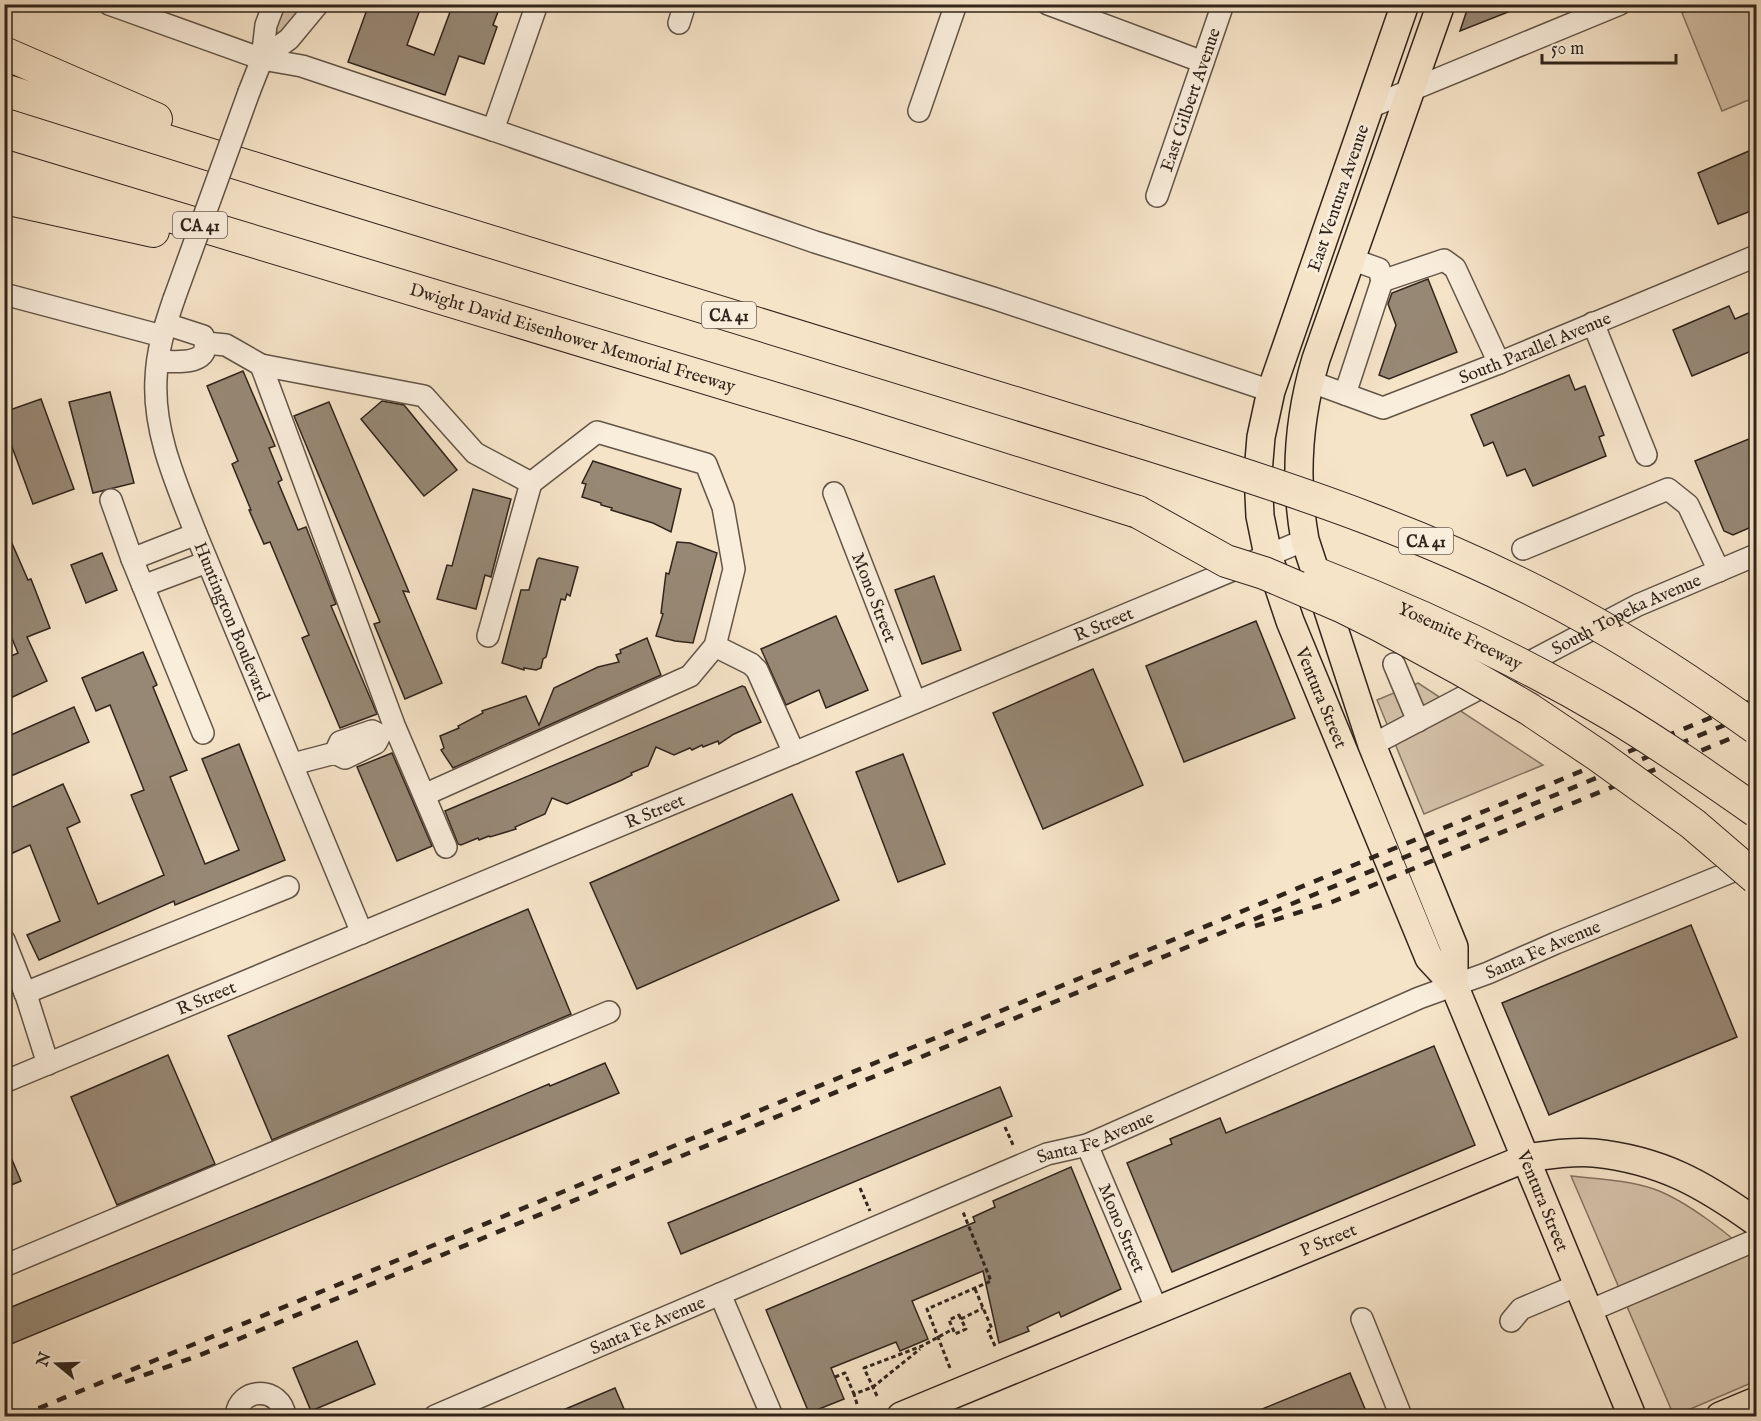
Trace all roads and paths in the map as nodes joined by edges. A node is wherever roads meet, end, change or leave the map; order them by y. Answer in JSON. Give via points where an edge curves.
{"nodes":[{"id":1,"x":109,"y":4,"type":"edge"},
{"id":2,"x":274,"y":4,"type":"edge"},
{"id":3,"x":318,"y":4,"type":"edge"},
{"id":4,"x":537,"y":4,"type":"edge"},
{"id":5,"x":956,"y":4,"type":"edge"},
{"id":6,"x":1048,"y":4,"type":"edge"},
{"id":7,"x":1223,"y":4,"type":"edge"},
{"id":8,"x":1405,"y":4,"type":"edge"},
{"id":9,"x":1440,"y":4,"type":"edge"},
{"id":10,"x":1620,"y":4,"type":"edge"},
{"id":11,"x":1589,"y":11,"type":"edge"},
{"id":12,"x":4,"y":54,"type":"edge"},
{"id":13,"x":262,"y":58,"type":"junction"},
{"id":14,"x":1203,"y":62,"type":"junction"},
{"id":15,"x":4,"y":90,"type":"edge"},
{"id":16,"x":1409,"y":92,"type":"junction"},
{"id":17,"x":1370,"y":107,"type":"junction"},
{"id":18,"x":919,"y":111,"type":"dead end"},
{"id":19,"x":493,"y":130,"type":"junction"},
{"id":20,"x":4,"y":166,"type":"edge"},
{"id":21,"x":322,"y":190,"type":"junction"},
{"id":22,"x":1157,"y":196,"type":"dead end"},
{"id":23,"x":4,"y":198,"type":"edge"},
{"id":24,"x":1756,"y":256,"type":"edge"},
{"id":25,"x":1351,"y":259,"type":"junction"},
{"id":26,"x":1382,"y":281,"type":"junction"},
{"id":27,"x":395,"y":283,"type":"junction"},
{"id":28,"x":4,"y":294,"type":"edge"},
{"id":29,"x":1593,"y":323,"type":"junction"},
{"id":30,"x":164,"y":330,"type":"junction"},
{"id":31,"x":206,"y":343,"type":"junction"},
{"id":32,"x":158,"y":361,"type":"junction"},
{"id":33,"x":1499,"y":363,"type":"junction"},
{"id":34,"x":261,"y":364,"type":"junction"},
{"id":35,"x":1309,"y":381,"type":"junction"},
{"id":36,"x":1271,"y":392,"type":"junction"},
{"id":37,"x":1345,"y":394,"type":"junction"},
{"id":38,"x":1646,"y":455,"type":"dead end"},
{"id":39,"x":531,"y":483,"type":"junction"},
{"id":40,"x":834,"y":493,"type":"dead end"},
{"id":41,"x":111,"y":500,"type":"dead end"},
{"id":42,"x":1126,"y":508,"type":"junction"},
{"id":43,"x":196,"y":534,"type":"junction"},
{"id":44,"x":1305,"y":540,"type":"junction"},
{"id":45,"x":1523,"y":549,"type":"dead end"},
{"id":46,"x":1268,"y":555,"type":"junction"},
{"id":47,"x":1756,"y":555,"type":"edge"},
{"id":48,"x":132,"y":559,"type":"junction"},
{"id":49,"x":207,"y":562,"type":"junction"},
{"id":50,"x":1719,"y":571,"type":"junction"},
{"id":51,"x":143,"y":586,"type":"junction"},
{"id":52,"x":488,"y":636,"type":"dead end"},
{"id":53,"x":715,"y":646,"type":"junction"},
{"id":54,"x":1395,"y":663,"type":"dead end"},
{"id":55,"x":1698,"y":686,"type":"junction"},
{"id":56,"x":915,"y":702,"type":"junction"},
{"id":57,"x":1756,"y":715,"type":"edge"},
{"id":58,"x":1418,"y":721,"type":"junction"},
{"id":59,"x":1756,"y":728,"type":"edge"},
{"id":60,"x":387,"y":731,"type":"junction"},
{"id":61,"x":203,"y":733,"type":"dead end"},
{"id":62,"x":1372,"y":745,"type":"junction"},
{"id":63,"x":794,"y":753,"type":"junction"},
{"id":64,"x":293,"y":764,"type":"junction"},
{"id":65,"x":424,"y":795,"type":"junction"},
{"id":66,"x":1756,"y":811,"type":"edge"},
{"id":67,"x":446,"y":847,"type":"dead end"},
{"id":68,"x":1756,"y":862,"type":"edge"},
{"id":69,"x":1756,"y":878,"type":"edge"},
{"id":70,"x":288,"y":887,"type":"dead end"},
{"id":71,"x":362,"y":933,"type":"junction"},
{"id":72,"x":4,"y":940,"type":"edge"},
{"id":73,"x":1454,"y":985,"type":"junction"},
{"id":74,"x":25,"y":993,"type":"junction"},
{"id":75,"x":609,"y":1012,"type":"dead end"},
{"id":76,"x":48,"y":1064,"type":"junction"},
{"id":77,"x":4,"y":1082,"type":"edge"},
{"id":78,"x":1005,"y":1127,"type":"dead end"},
{"id":79,"x":1087,"y":1145,"type":"junction"},
{"id":80,"x":1016,"y":1152,"type":"dead end"},
{"id":81,"x":1526,"y":1158,"type":"junction"},
{"id":82,"x":860,"y":1188,"type":"dead end"},
{"id":83,"x":961,"y":1208,"type":"dead end"},
{"id":84,"x":870,"y":1213,"type":"dead end"},
{"id":85,"x":1756,"y":1222,"type":"edge"},
{"id":86,"x":1756,"y":1240,"type":"edge"},
{"id":87,"x":4,"y":1266,"type":"edge"},
{"id":88,"x":975,"y":1288,"type":"junction"},
{"id":89,"x":720,"y":1294,"type":"junction"},
{"id":90,"x":1583,"y":1297,"type":"junction"},
{"id":91,"x":983,"y":1308,"type":"junction"},
{"id":92,"x":1157,"y":1310,"type":"junction"},
{"id":93,"x":962,"y":1319,"type":"junction"},
{"id":94,"x":1362,"y":1319,"type":"dead end"},
{"id":95,"x":953,"y":1329,"type":"junction"},
{"id":96,"x":938,"y":1337,"type":"junction"},
{"id":97,"x":922,"y":1346,"type":"junction"},
{"id":98,"x":996,"y":1348,"type":"dead end"},
{"id":99,"x":950,"y":1368,"type":"dead end"},
{"id":100,"x":835,"y":1377,"type":"dead end"},
{"id":101,"x":873,"y":1387,"type":"junction"},
{"id":102,"x":854,"y":1394,"type":"junction"},
{"id":103,"x":877,"y":1396,"type":"dead end"},
{"id":104,"x":1756,"y":1401,"type":"edge"},
{"id":105,"x":857,"y":1404,"type":"dead end"},
{"id":106,"x":236,"y":1416,"type":"edge"},
{"id":107,"x":285,"y":1416,"type":"edge"},
{"id":108,"x":435,"y":1416,"type":"edge"},
{"id":109,"x":772,"y":1416,"type":"edge"},
{"id":110,"x":901,"y":1416,"type":"edge"},
{"id":111,"x":1401,"y":1416,"type":"edge"},
{"id":112,"x":1632,"y":1416,"type":"edge"},
{"id":113,"x":1720,"y":1416,"type":"edge"}],
"edges":[{"from":1,"to":13,"type":"street"},
{"from":2,"to":13,"type":"street","name":"Huntington Boulevard","via":[[266,25]]},
{"from":3,"to":13,"type":"street","via":[[289,39]]},
{"from":4,"to":19,"type":"street"},
{"from":5,"to":18,"type":"street"},
{"from":6,"to":14,"type":"street"},
{"from":7,"to":14,"type":"street","name":"East Gilbert Avenue"},
{"from":8,"to":17,"type":"main road","name":"East Ventura Avenue"},
{"from":9,"to":16,"type":"main road","name":"East Ventura Avenue"},
{"from":10,"to":11,"type":"street"},
{"from":11,"to":16,"type":"street"},
{"from":12,"to":21,"type":"highway"},
{"from":13,"to":19,"type":"street","via":[[302,66]]},
{"from":13,"to":30,"type":"street","name":"Huntington Boulevard","bridge":true},
{"from":14,"to":22,"type":"street","name":"East Gilbert Avenue"},
{"from":15,"to":21,"type":"highway","number":"CA 41"},
{"from":16,"to":17,"type":"street"},
{"from":16,"to":25,"type":"main road","name":"East Ventura Avenue"},
{"from":17,"to":36,"type":"main road","name":"East Ventura Avenue"},
{"from":19,"to":36,"type":"street","via":[[815,242]]},
{"from":20,"to":27,"type":"highway","name":"Dwight David Eisenhower Memorial Freeway","number":"CA 41"},
{"from":21,"to":55,"type":"highway","number":"CA 41","bridge":true,"via":[[1348,509],[1522,584]]},
{"from":23,"to":27,"type":"highway"},
{"from":24,"to":29,"type":"street","name":"South Parallel Avenue"},
{"from":25,"to":26,"type":"street","via":[[1379,269]]},
{"from":25,"to":35,"type":"main road","name":"East Ventura Avenue"},
{"from":26,"to":33,"type":"street","via":[[1444,260],[1455,268]]},
{"from":26,"to":37,"type":"street"},
{"from":27,"to":42,"type":"highway","name":"Dwight David Eisenhower Memorial Freeway","number":"CA 41"},
{"from":28,"to":30,"type":"street"},
{"from":29,"to":33,"type":"street","name":"South Parallel Avenue"},
{"from":29,"to":38,"type":"street"},
{"from":30,"to":31,"type":"street","via":[[203,336]]},
{"from":30,"to":32,"type":"street","name":"Huntington Boulevard"},
{"from":31,"to":32,"type":"street","via":[[202,355],[190,362]]},
{"from":31,"to":34,"type":"street","via":[[226,345]]},
{"from":32,"to":43,"type":"street","name":"Huntington Boulevard","via":[[160,429]]},
{"from":33,"to":37,"type":"street","name":"South Parallel Avenue","via":[[1383,408]]},
{"from":34,"to":39,"type":"street","via":[[424,396],[475,453]]},
{"from":34,"to":60,"type":"street"},
{"from":35,"to":37,"type":"street","name":"South Parallel Avenue"},
{"from":35,"to":44,"type":"main road","name":"Ventura Street","via":[[1298,466]]},
{"from":36,"to":46,"type":"main road","name":"Ventura Street","via":[[1258,473],[1260,516]]},
{"from":39,"to":52,"type":"street"},
{"from":39,"to":53,"type":"street","via":[[597,432],[706,464],[723,507],[734,569]]},
{"from":40,"to":56,"type":"street","name":"Mono Street"},
{"from":41,"to":48,"type":"street"},
{"from":42,"to":66,"type":"highway","name":"Yosemite Freeway","number":"CA 41","bridge":true,"via":[[1292,564],[1496,651],[1612,715]]},
{"from":42,"to":69,"type":"highway","bridge":true,"via":[[1226,561],[1341,606],[1460,669],[1607,762],[1693,824]]},
{"from":43,"to":48,"type":"street"},
{"from":43,"to":49,"type":"street","name":"Huntington Boulevard"},
{"from":44,"to":46,"type":"street","name":"R Street"},
{"from":44,"to":62,"type":"main road","name":"Ventura Street"},
{"from":45,"to":50,"type":"street","via":[[1668,489],[1688,504]]},
{"from":46,"to":56,"type":"street","name":"R Street"},
{"from":46,"to":73,"type":"main road","name":"Ventura Street","via":[[1290,621],[1429,958]]},
{"from":47,"to":50,"type":"street","name":"South Topeka Avenue"},
{"from":48,"to":51,"type":"street"},
{"from":49,"to":51,"type":"street"},
{"from":49,"to":64,"type":"street","name":"Huntington Boulevard"},
{"from":50,"to":58,"type":"street","name":"South Topeka Avenue","via":[[1638,605]]},
{"from":51,"to":61,"type":"street"},
{"from":53,"to":63,"type":"street","via":[[757,669]]},
{"from":53,"to":65,"type":"street","via":[[690,676]]},
{"from":54,"to":58,"type":"street"},
{"from":55,"to":57,"type":"highway","bridge":true},
{"from":55,"to":59,"type":"highway","number":"CA 41","bridge":true},
{"from":56,"to":63,"type":"street","name":"R Street"},
{"from":58,"to":62,"type":"street","name":"South Topeka Avenue"},
{"from":60,"to":64,"type":"street","via":[[376,743],[345,758],[335,753]]},
{"from":60,"to":65,"type":"street"},
{"from":62,"to":73,"type":"main road","name":"Ventura Street","via":[[1454,947]]},
{"from":63,"to":71,"type":"street","name":"R Street"},
{"from":64,"to":71,"type":"street","name":"Huntington Boulevard"},
{"from":65,"to":67,"type":"street"},
{"from":68,"to":73,"type":"street","name":"Santa Fe Avenue"},
{"from":70,"to":74,"type":"street"},
{"from":71,"to":76,"type":"street","name":"R Street"},
{"from":72,"to":74,"type":"street"},
{"from":73,"to":79,"type":"street","name":"Santa Fe Avenue"},
{"from":73,"to":81,"type":"main road","name":"Ventura Street"},
{"from":74,"to":76,"type":"street"},
{"from":75,"to":87,"type":"street"},
{"from":76,"to":77,"type":"street","name":"R Street"},
{"from":78,"to":80,"type":"path"},
{"from":79,"to":89,"type":"street","name":"Santa Fe Avenue","via":[[1047,1154]]},
{"from":79,"to":92,"type":"street","name":"Mono Street"},
{"from":81,"to":85,"type":"main road","name":"P Street","via":[[1593,1153],[1632,1159],[1695,1181]]},
{"from":81,"to":90,"type":"main road","name":"Ventura Street"},
{"from":81,"to":92,"type":"main road","name":"P Street"},
{"from":82,"to":84,"type":"path"},
{"from":83,"to":88,"type":"path","via":[[991,1281]]},
{"from":86,"to":90,"type":"street"},
{"from":88,"to":91,"type":"path"},
{"from":88,"to":96,"type":"path","via":[[927,1309]]},
{"from":89,"to":108,"type":"street","name":"Santa Fe Avenue"},
{"from":89,"to":109,"type":"street"},
{"from":90,"to":112,"type":"main road","name":"Ventura Street"},
{"from":91,"to":93,"type":"path"},
{"from":91,"to":98,"type":"path"},
{"from":92,"to":110,"type":"main road","name":"P Street"},
{"from":93,"to":95,"type":"path","via":[[959,1315],[949,1320]]},
{"from":93,"to":95,"type":"path","via":[[966,1329],[955,1334]]},
{"from":94,"to":111,"type":"street"},
{"from":95,"to":96,"type":"path"},
{"from":96,"to":97,"type":"path"},
{"from":96,"to":99,"type":"path"},
{"from":97,"to":101,"type":"path"},
{"from":97,"to":101,"type":"path","via":[[864,1368]]},
{"from":100,"to":102,"type":"path","via":[[845,1373]]},
{"from":101,"to":102,"type":"path"},
{"from":101,"to":103,"type":"path"},
{"from":102,"to":105,"type":"path"},
{"from":104,"to":113,"type":"main road"},
{"from":106,"to":107,"type":"street","via":[[245,1398],[260,1393],[275,1398]]}]}
